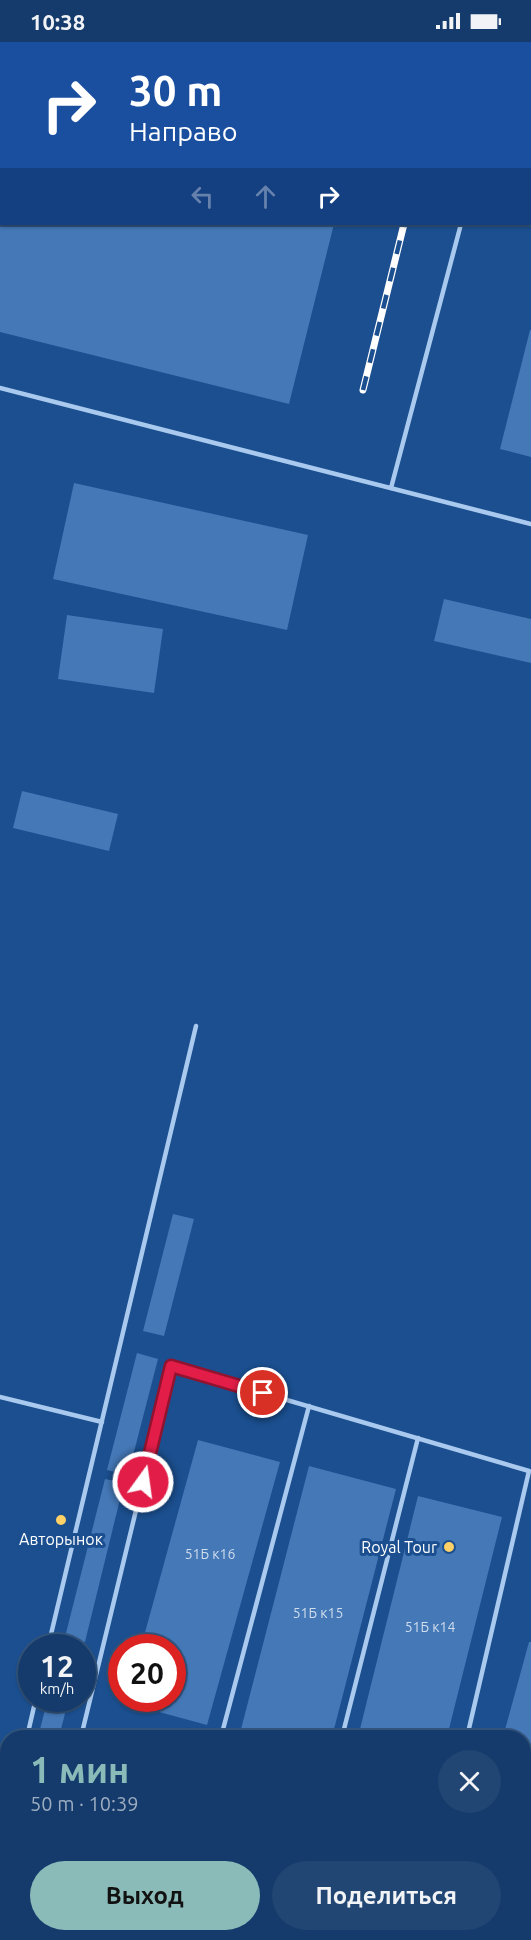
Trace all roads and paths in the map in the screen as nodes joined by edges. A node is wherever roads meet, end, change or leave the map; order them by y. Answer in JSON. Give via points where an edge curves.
{"nodes":[{"id":1,"x":461,"y":225,"type":"edge"},
{"id":2,"x":0,"y":388,"type":"edge"},
{"id":3,"x":391,"y":488,"type":"junction"},
{"id":4,"x":531,"y":524,"type":"edge"},
{"id":5,"x":196,"y":1026,"type":"dead end"},
{"id":6,"x":0,"y":1398,"type":"edge"},
{"id":7,"x":309,"y":1406,"type":"junction"},
{"id":8,"x":102,"y":1422,"type":"junction"},
{"id":9,"x":418,"y":1438,"type":"junction"},
{"id":10,"x":51,"y":1634,"type":"edge"},
{"id":11,"x":33,"y":1712,"type":"edge"},
{"id":12,"x":29,"y":1730,"type":"edge"},
{"id":13,"x":83,"y":1730,"type":"edge"},
{"id":14,"x":223,"y":1730,"type":"edge"},
{"id":15,"x":344,"y":1730,"type":"edge"},
{"id":16,"x":469,"y":1730,"type":"edge"}],
"edges":[{"from":1,"to":3,"type":"lane"},
{"from":2,"to":3,"type":"lane"},
{"from":3,"to":4,"type":"lane"},
{"from":5,"to":8,"type":"lane"},
{"from":6,"to":8,"type":"lane"},
{"from":7,"to":9,"type":"lane"},
{"from":7,"to":13,"type":"lane","via":[[171,1366]]},
{"from":7,"to":14,"type":"lane"},
{"from":8,"to":10,"type":"lane"},
{"from":9,"to":15,"type":"lane"},
{"from":9,"to":16,"type":"lane","via":[[529,1471]]},
{"from":11,"to":12,"type":"lane"}]}
